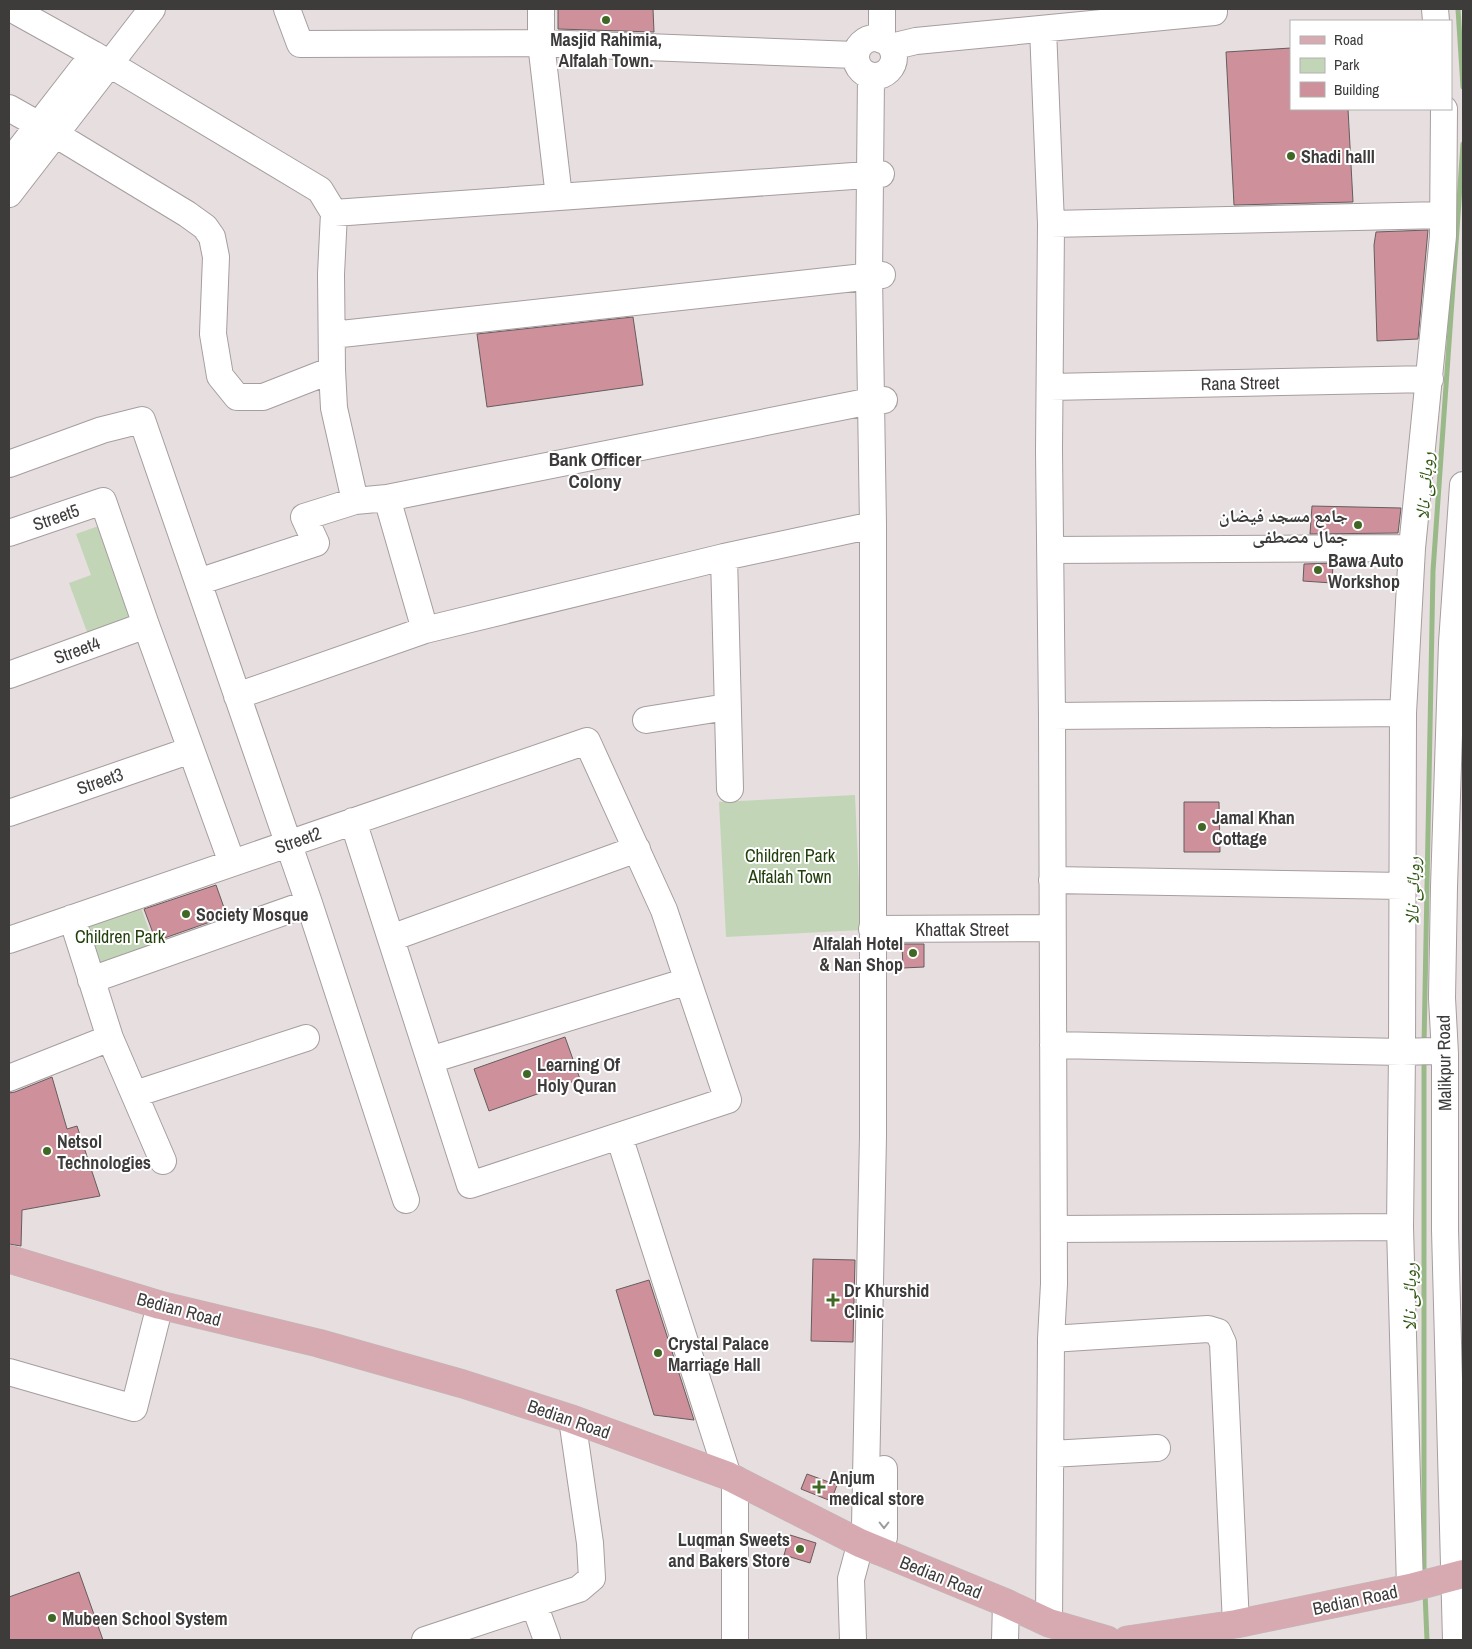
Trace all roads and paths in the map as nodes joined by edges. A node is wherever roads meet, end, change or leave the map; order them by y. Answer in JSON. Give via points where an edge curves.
{"nodes":[{"id":1,"x":12,"y":9,"type":"edge"},
{"id":2,"x":128,"y":9,"type":"edge"},
{"id":3,"x":152,"y":9,"type":"edge"},
{"id":4,"x":287,"y":9,"type":"edge"},
{"id":5,"x":541,"y":9,"type":"edge"},
{"id":6,"x":868,"y":9,"type":"edge"},
{"id":7,"x":882,"y":9,"type":"edge"},
{"id":8,"x":1214,"y":9,"type":"edge"},
{"id":9,"x":1055,"y":22,"type":"edge"},
{"id":10,"x":541,"y":43,"type":"junction"},
{"id":11,"x":874,"y":45,"type":"junction"},
{"id":12,"x":101,"y":58,"type":"junction"},
{"id":13,"x":876,"y":76,"type":"junction"},
{"id":14,"x":9,"y":108,"type":"edge"},
{"id":15,"x":1451,"y":110,"type":"edge"},
{"id":16,"x":47,"y":130,"type":"junction"},
{"id":17,"x":9,"y":163,"type":"edge"},
{"id":18,"x":876,"y":175,"type":"junction"},
{"id":19,"x":9,"y":194,"type":"edge"},
{"id":20,"x":559,"y":197,"type":"junction"},
{"id":21,"x":334,"y":214,"type":"junction"},
{"id":22,"x":1443,"y":215,"type":"junction"},
{"id":23,"x":1051,"y":224,"type":"junction"},
{"id":24,"x":876,"y":276,"type":"junction"},
{"id":25,"x":332,"y":335,"type":"junction"},
{"id":26,"x":332,"y":370,"type":"junction"},
{"id":27,"x":1430,"y":379,"type":"junction"},
{"id":28,"x":1050,"y":387,"type":"junction"},
{"id":29,"x":877,"y":400,"type":"junction"},
{"id":30,"x":9,"y":464,"type":"edge"},
{"id":31,"x":1463,"y":485,"type":"edge"},
{"id":32,"x":387,"y":498,"type":"junction"},
{"id":33,"x":355,"y":501,"type":"junction"},
{"id":34,"x":873,"y":525,"type":"junction"},
{"id":35,"x":9,"y":533,"type":"edge"},
{"id":36,"x":1412,"y":548,"type":"junction"},
{"id":37,"x":1050,"y":550,"type":"junction"},
{"id":38,"x":724,"y":558,"type":"junction"},
{"id":39,"x":198,"y":582,"type":"junction"},
{"id":40,"x":146,"y":625,"type":"junction"},
{"id":41,"x":425,"y":630,"type":"junction"},
{"id":42,"x":9,"y":675,"type":"edge"},
{"id":43,"x":238,"y":696,"type":"junction"},
{"id":44,"x":727,"y":707,"type":"junction"},
{"id":45,"x":1403,"y":714,"type":"junction"},
{"id":46,"x":1052,"y":716,"type":"junction"},
{"id":47,"x":646,"y":720,"type":"dead end"},
{"id":48,"x":191,"y":750,"type":"junction"},
{"id":49,"x":730,"y":789,"type":"dead end"},
{"id":50,"x":9,"y":813,"type":"edge"},
{"id":51,"x":353,"y":821,"type":"junction"},
{"id":52,"x":289,"y":844,"type":"junction"},
{"id":53,"x":636,"y":849,"type":"junction"},
{"id":54,"x":232,"y":863,"type":"junction"},
{"id":55,"x":1052,"y":880,"type":"junction"},
{"id":56,"x":1403,"y":886,"type":"junction"},
{"id":57,"x":1454,"y":888,"type":"edge"},
{"id":58,"x":309,"y":903,"type":"junction"},
{"id":59,"x":72,"y":918,"type":"junction"},
{"id":60,"x":1052,"y":928,"type":"junction"},
{"id":61,"x":878,"y":929,"type":"junction"},
{"id":62,"x":391,"y":938,"type":"junction"},
{"id":63,"x":9,"y":940,"type":"edge"},
{"id":64,"x":91,"y":980,"type":"junction"},
{"id":65,"x":688,"y":982,"type":"junction"},
{"id":66,"x":110,"y":1038,"type":"junction"},
{"id":67,"x":306,"y":1038,"type":"dead end"},
{"id":68,"x":1053,"y":1045,"type":"junction"},
{"id":69,"x":1424,"y":1052,"type":"junction"},
{"id":70,"x":430,"y":1060,"type":"junction"},
{"id":71,"x":9,"y":1078,"type":"edge"},
{"id":72,"x":135,"y":1094,"type":"junction"},
{"id":73,"x":619,"y":1136,"type":"junction"},
{"id":74,"x":163,"y":1161,"type":"dead end"},
{"id":75,"x":406,"y":1200,"type":"dead end"},
{"id":76,"x":1400,"y":1227,"type":"junction"},
{"id":77,"x":1054,"y":1228,"type":"junction"},
{"id":78,"x":1454,"y":1230,"type":"edge"},
{"id":79,"x":9,"y":1258,"type":"edge"},
{"id":80,"x":160,"y":1305,"type":"junction"},
{"id":81,"x":1051,"y":1339,"type":"junction"},
{"id":82,"x":9,"y":1372,"type":"edge"},
{"id":83,"x":572,"y":1419,"type":"junction"},
{"id":84,"x":1157,"y":1448,"type":"dead end"},
{"id":85,"x":1050,"y":1454,"type":"junction"},
{"id":86,"x":731,"y":1478,"type":"junction"},
{"id":87,"x":869,"y":1547,"type":"junction"},
{"id":88,"x":1438,"y":1581,"type":"edge"},
{"id":89,"x":1006,"y":1603,"type":"junction"},
{"id":90,"x":534,"y":1604,"type":"junction"},
{"id":91,"x":1049,"y":1623,"type":"junction"},
{"id":92,"x":1236,"y":1624,"type":"junction"},
{"id":93,"x":426,"y":1640,"type":"edge"},
{"id":94,"x":547,"y":1640,"type":"edge"},
{"id":95,"x":735,"y":1640,"type":"edge"},
{"id":96,"x":853,"y":1640,"type":"edge"},
{"id":97,"x":1004,"y":1640,"type":"edge"},
{"id":98,"x":1107,"y":1640,"type":"edge"},
{"id":99,"x":1127,"y":1640,"type":"edge"},
{"id":100,"x":1456,"y":1640,"type":"edge"}],
"edges":[{"from":1,"to":12,"type":"street"},
{"from":2,"to":12,"type":"street"},
{"from":3,"to":12,"type":"street"},
{"from":4,"to":10,"type":"street","via":[[300,44]]},
{"from":5,"to":10,"type":"street"},
{"from":6,"to":11,"type":"street"},
{"from":7,"to":11,"type":"street"},
{"from":8,"to":9,"type":"street","via":[[1214,12]]},
{"from":9,"to":11,"type":"street"},
{"from":9,"to":23,"type":"street"},
{"from":10,"to":11,"type":"street"},
{"from":10,"to":20,"type":"street"},
{"from":11,"to":13,"type":"street","via":[[856,62],[864,74]]},
{"from":11,"to":13,"type":"street","via":[[894,56],[888,71]]},
{"from":12,"to":16,"type":"street"},
{"from":12,"to":21,"type":"street","via":[[320,190]]},
{"from":13,"to":18,"type":"street"},
{"from":14,"to":16,"type":"street"},
{"from":15,"to":22,"type":"street"},
{"from":16,"to":17,"type":"street"},
{"from":16,"to":19,"type":"street"},
{"from":16,"to":26,"type":"street","via":[[206,227],[212,236],[216,257],[213,334],[220,376],[237,397],[263,397]]},
{"from":18,"to":20,"type":"street"},
{"from":18,"to":24,"type":"street"},
{"from":20,"to":21,"type":"street"},
{"from":21,"to":25,"type":"street"},
{"from":22,"to":23,"type":"street"},
{"from":22,"to":27,"type":"street"},
{"from":23,"to":28,"type":"street"},
{"from":24,"to":25,"type":"street"},
{"from":24,"to":29,"type":"street"},
{"from":25,"to":26,"type":"street"},
{"from":26,"to":33,"type":"street","via":[[334,408]]},
{"from":27,"to":28,"type":"street","name":"Rana Street"},
{"from":27,"to":36,"type":"street"},
{"from":28,"to":37,"type":"street"},
{"from":29,"to":32,"type":"street"},
{"from":29,"to":34,"type":"street"},
{"from":29,"to":61,"type":"street"},
{"from":30,"to":39,"type":"street","via":[[102,430],[142,420]]},
{"from":31,"to":57,"type":"street","name":"Malikpur Road","via":[[1452,643]]},
{"from":32,"to":33,"type":"street"},
{"from":32,"to":41,"type":"street"},
{"from":33,"to":39,"type":"street","via":[[304,517],[316,543]]},
{"from":34,"to":38,"type":"street"},
{"from":34,"to":61,"type":"street"},
{"from":35,"to":40,"type":"street","name":"Street5","via":[[103,501]]},
{"from":36,"to":37,"type":"street"},
{"from":36,"to":45,"type":"street"},
{"from":37,"to":46,"type":"street"},
{"from":38,"to":41,"type":"street"},
{"from":38,"to":44,"type":"street"},
{"from":39,"to":43,"type":"street"},
{"from":40,"to":42,"type":"street","name":"Street4"},
{"from":40,"to":48,"type":"street"},
{"from":41,"to":43,"type":"street"},
{"from":43,"to":52,"type":"street"},
{"from":44,"to":47,"type":"street"},
{"from":44,"to":49,"type":"street"},
{"from":45,"to":46,"type":"street"},
{"from":45,"to":56,"type":"street"},
{"from":46,"to":55,"type":"street"},
{"from":48,"to":50,"type":"street","name":"Street3"},
{"from":48,"to":54,"type":"street"},
{"from":51,"to":52,"type":"street","name":"Street2"},
{"from":51,"to":53,"type":"street","name":"Street2","via":[[587,741]]},
{"from":51,"to":62,"type":"street"},
{"from":52,"to":54,"type":"street","name":"Street2"},
{"from":52,"to":58,"type":"street"},
{"from":53,"to":62,"type":"street"},
{"from":53,"to":65,"type":"street","via":[[664,910]]},
{"from":54,"to":59,"type":"street","name":"Street2"},
{"from":55,"to":56,"type":"street"},
{"from":55,"to":60,"type":"street"},
{"from":56,"to":69,"type":"street"},
{"from":57,"to":69,"type":"street","name":"Malikpur Road","via":[[1442,998]]},
{"from":58,"to":64,"type":"street"},
{"from":58,"to":75,"type":"street"},
{"from":59,"to":63,"type":"street","name":"Street2"},
{"from":59,"to":64,"type":"street"},
{"from":60,"to":61,"type":"street","name":"Khattak Street"},
{"from":60,"to":68,"type":"street"},
{"from":61,"to":87,"type":"street","via":[[873,1136],[876,1429],[865,1527]]},
{"from":62,"to":70,"type":"street"},
{"from":64,"to":66,"type":"street"},
{"from":65,"to":70,"type":"street"},
{"from":65,"to":73,"type":"street","via":[[728,1100]]},
{"from":66,"to":71,"type":"street"},
{"from":66,"to":72,"type":"street"},
{"from":67,"to":72,"type":"street"},
{"from":68,"to":69,"type":"street"},
{"from":68,"to":77,"type":"street"},
{"from":69,"to":76,"type":"street"},
{"from":69,"to":78,"type":"street","name":"Malikpur Road"},
{"from":70,"to":73,"type":"street","via":[[470,1185]]},
{"from":72,"to":74,"type":"street"},
{"from":73,"to":86,"type":"street"},
{"from":76,"to":77,"type":"street"},
{"from":76,"to":88,"type":"street"},
{"from":77,"to":81,"type":"street"},
{"from":78,"to":88,"type":"street","name":"Malikpur Road"},
{"from":79,"to":80,"type":"main road","name":"Bedian Road"},
{"from":80,"to":82,"type":"street","via":[[134,1408]]},
{"from":80,"to":83,"type":"main road","name":"Bedian Road","via":[[318,1343]]},
{"from":81,"to":85,"type":"street"},
{"from":81,"to":92,"type":"street","via":[[1208,1329],[1218,1332],[1223,1343]]},
{"from":83,"to":86,"type":"main road","name":"Bedian Road"},
{"from":83,"to":90,"type":"street","via":[[592,1578],[579,1589]]},
{"from":84,"to":85,"type":"street"},
{"from":85,"to":91,"type":"street"},
{"from":86,"to":87,"type":"main road","name":"Bedian Road"},
{"from":86,"to":95,"type":"street"},
{"from":87,"to":89,"type":"main road","name":"Bedian Road"},
{"from":87,"to":96,"type":"street","via":[[851,1579]]},
{"from":88,"to":92,"type":"main road","name":"Bedian Road"},
{"from":88,"to":100,"type":"street","name":"Malikpur Road"},
{"from":89,"to":91,"type":"main road","name":"Bedian Road"},
{"from":89,"to":97,"type":"street"},
{"from":90,"to":93,"type":"street"},
{"from":90,"to":94,"type":"street"},
{"from":91,"to":98,"type":"main road","name":"Bedian Road"},
{"from":92,"to":99,"type":"main road","name":"Bedian Road"}]}
